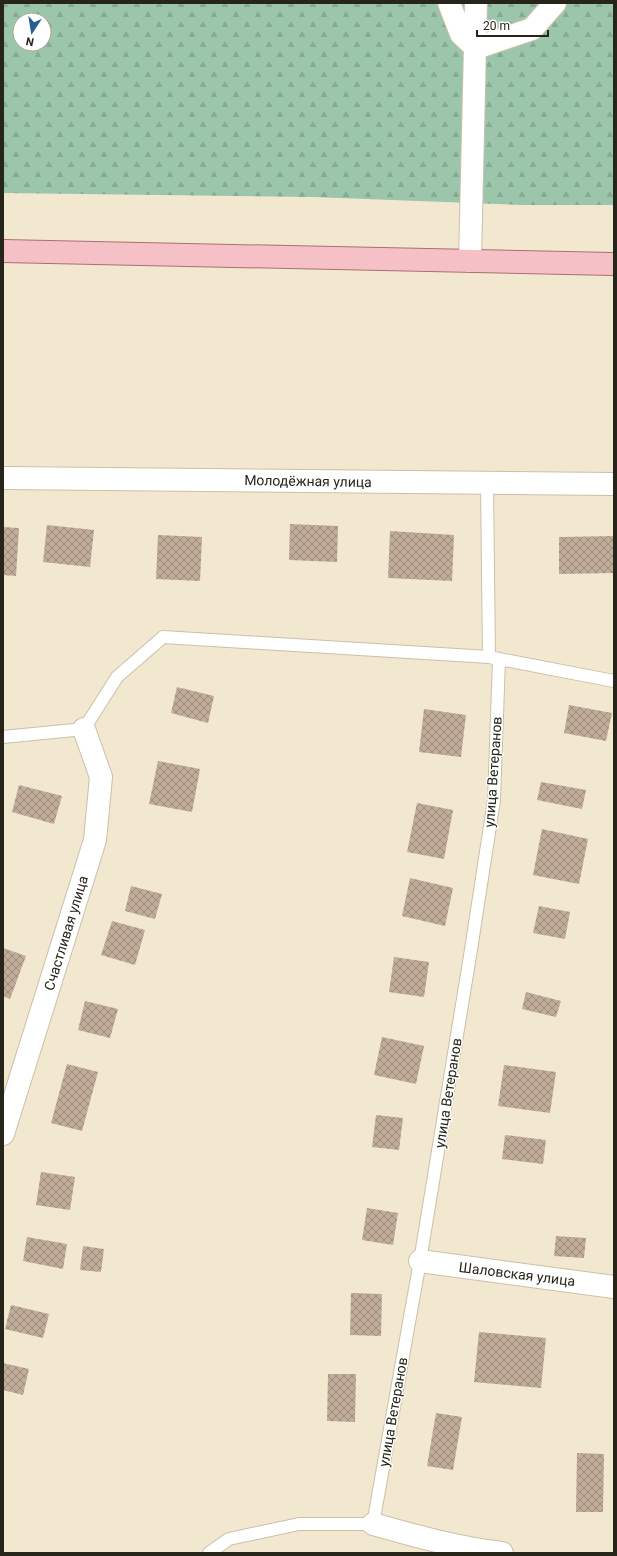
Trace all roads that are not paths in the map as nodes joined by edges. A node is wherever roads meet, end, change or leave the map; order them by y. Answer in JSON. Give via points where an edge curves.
{"nodes":[{"id":1,"x":449,"y":3,"type":"edge"},
{"id":2,"x":476,"y":3,"type":"edge"},
{"id":3,"x":555,"y":3,"type":"edge"},
{"id":4,"x":476,"y":48,"type":"junction"},
{"id":5,"x":3,"y":251,"type":"edge"},
{"id":6,"x":470,"y":261,"type":"junction"},
{"id":7,"x":614,"y":264,"type":"edge"},
{"id":8,"x":3,"y":478,"type":"edge"},
{"id":9,"x":487,"y":483,"type":"junction"},
{"id":10,"x":614,"y":484,"type":"edge"},
{"id":11,"x":494,"y":658,"type":"junction"},
{"id":12,"x":614,"y":681,"type":"edge"},
{"id":13,"x":84,"y":729,"type":"junction"},
{"id":14,"x":3,"y":737,"type":"edge"},
{"id":15,"x":3,"y":1134,"type":"edge"},
{"id":16,"x":420,"y":1262,"type":"junction"},
{"id":17,"x":614,"y":1287,"type":"edge"},
{"id":18,"x":372,"y":1524,"type":"junction"},
{"id":19,"x":209,"y":1553,"type":"edge"},
{"id":20,"x":502,"y":1553,"type":"edge"}],
"edges":[{"from":1,"to":4,"type":"street","via":[[461,34]]},
{"from":2,"to":4,"type":"street"},
{"from":3,"to":4,"type":"street","via":[[532,29]]},
{"from":4,"to":6,"type":"street"},
{"from":5,"to":6,"type":"main road"},
{"from":6,"to":7,"type":"main road"},
{"from":8,"to":9,"type":"street","name":"Молодёжная улица"},
{"from":9,"to":10,"type":"street","name":"Молодёжная улица"},
{"from":9,"to":11,"type":"lane","name":"улица Ветеранов"},
{"from":11,"to":12,"type":"lane"},
{"from":11,"to":13,"type":"lane","via":[[163,637],[117,677]]},
{"from":11,"to":16,"type":"lane","name":"улица Ветеранов","via":[[494,800]]},
{"from":13,"to":14,"type":"lane"},
{"from":13,"to":15,"type":"street","name":"Счастливая улица","via":[[100,777],[95,840]]},
{"from":16,"to":17,"type":"street","name":"Шаловская улица"},
{"from":16,"to":18,"type":"lane","name":"улица Ветеранов"},
{"from":18,"to":19,"type":"lane","via":[[299,1524],[229,1539]]},
{"from":18,"to":20,"type":"street","via":[[481,1551]]}]}
